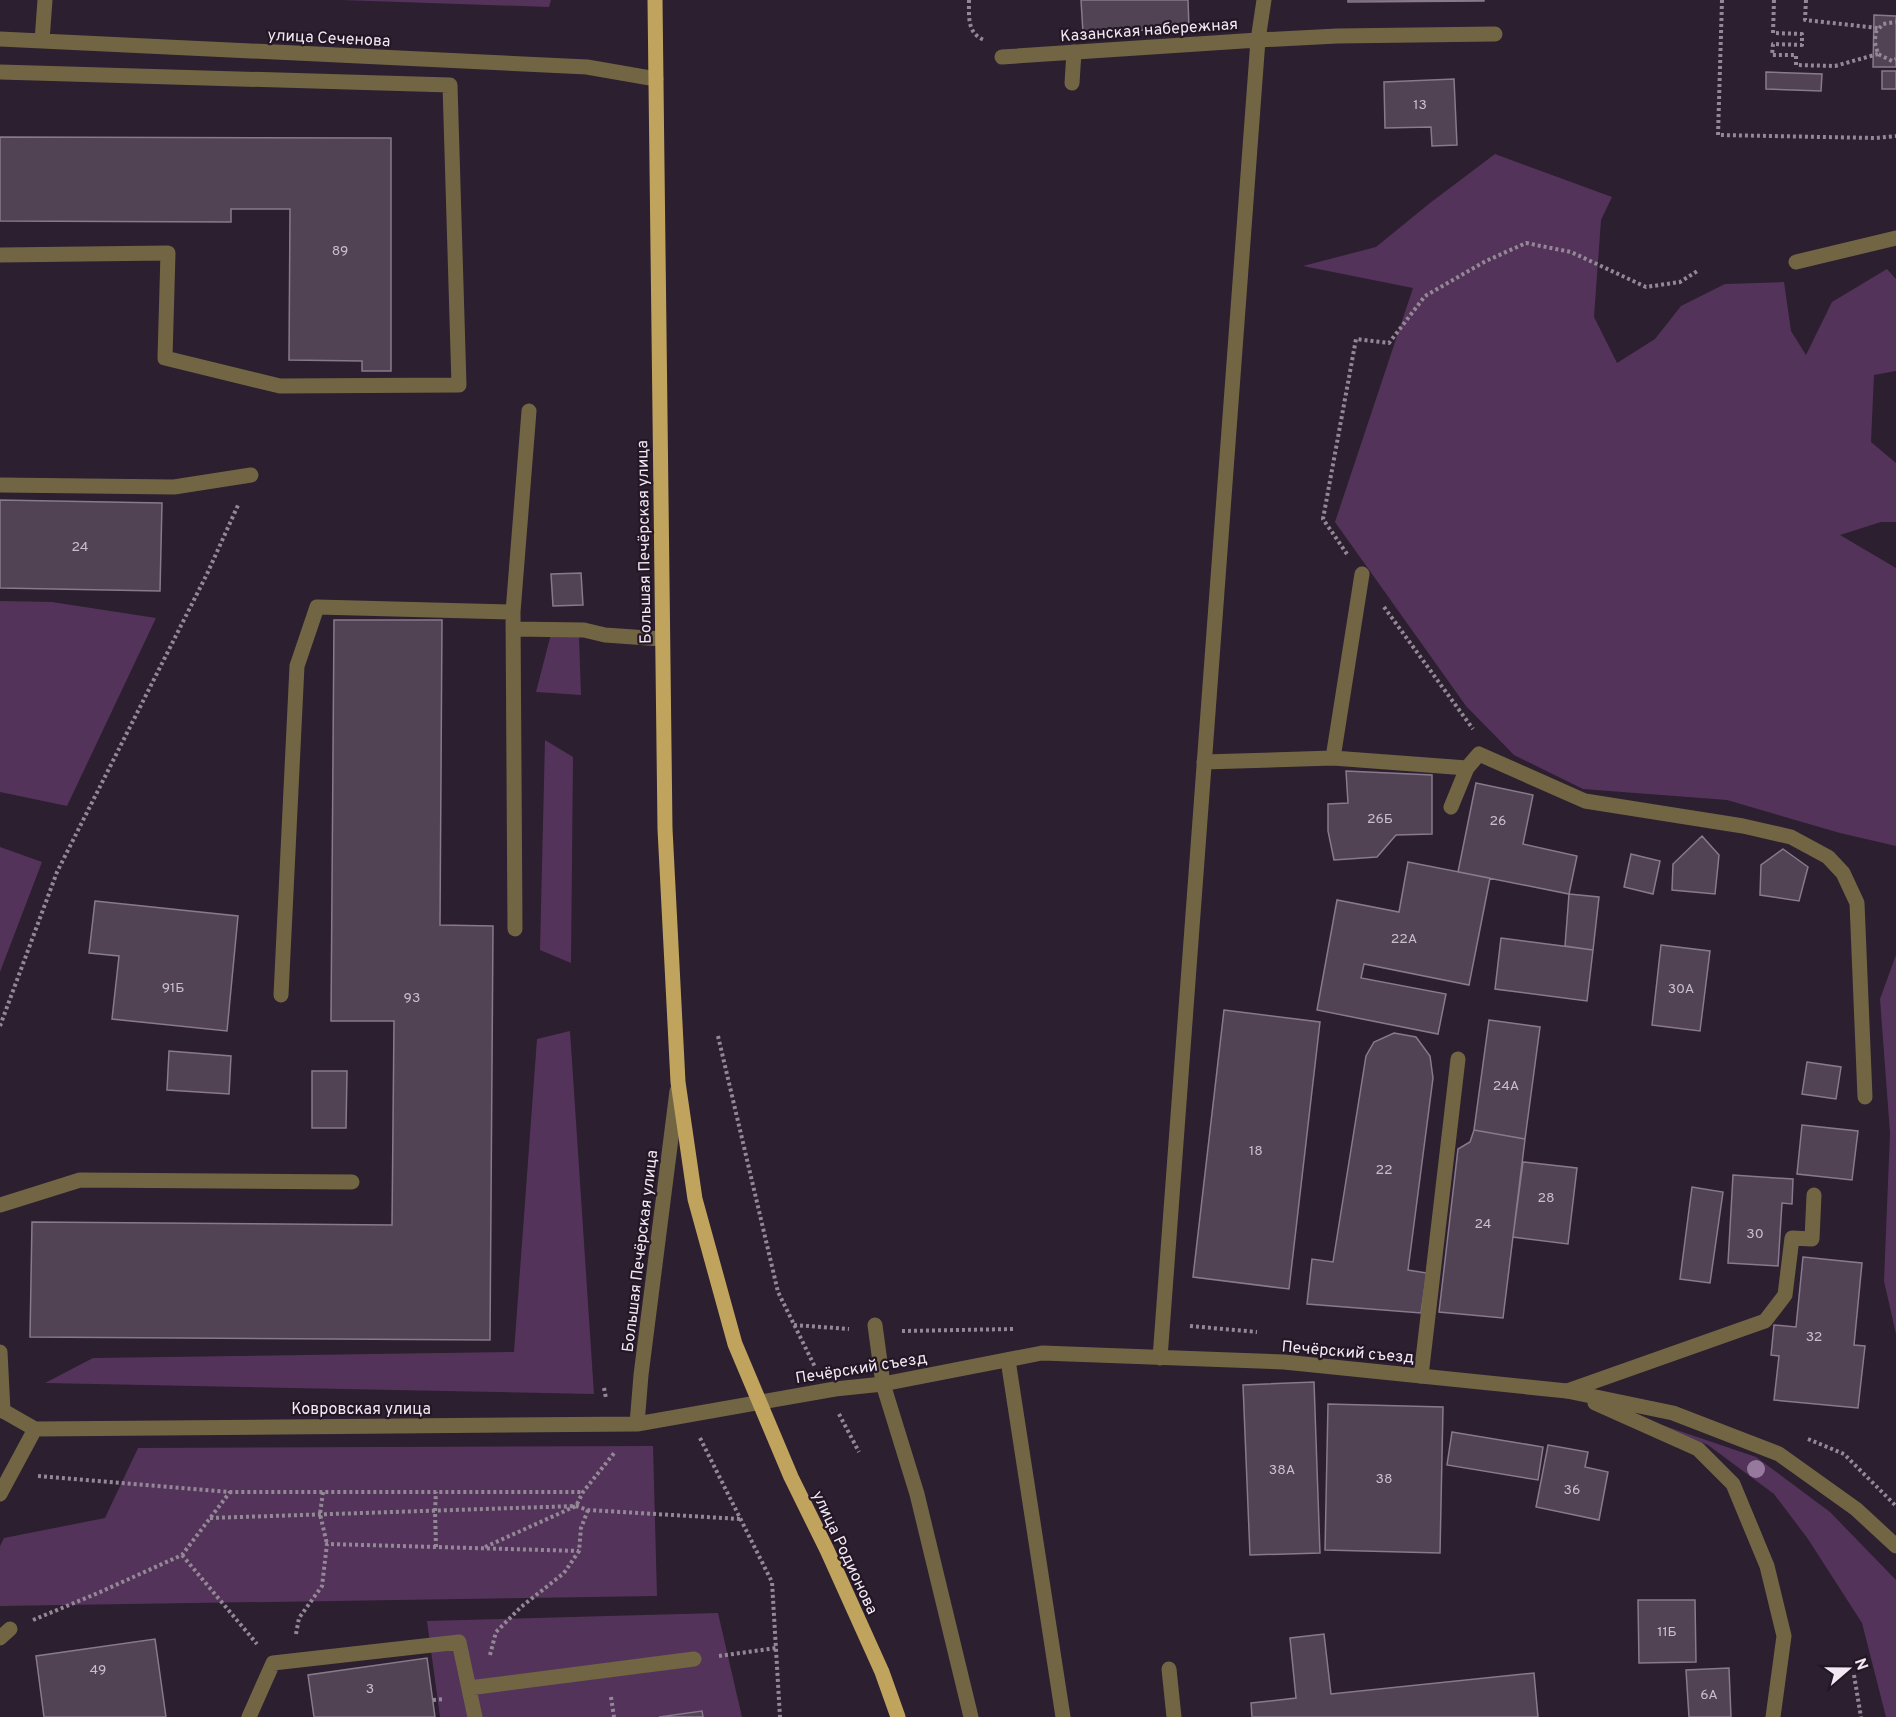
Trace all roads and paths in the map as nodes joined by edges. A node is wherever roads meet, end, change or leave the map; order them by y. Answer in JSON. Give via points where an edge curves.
{"nodes":[{"id":1,"x":45,"y":0,"type":"edge"},
{"id":2,"x":655,"y":0,"type":"edge"},
{"id":3,"x":969,"y":0,"type":"edge"},
{"id":4,"x":1264,"y":0,"type":"edge"},
{"id":5,"x":1722,"y":0,"type":"edge"},
{"id":6,"x":1774,"y":0,"type":"edge"},
{"id":7,"x":1806,"y":0,"type":"edge"},
{"id":8,"x":1896,"y":22,"type":"edge"},
{"id":9,"x":969,"y":25,"type":"dead end"},
{"id":10,"x":1878,"y":28,"type":"junction"},
{"id":11,"x":1495,"y":34,"type":"dead end"},
{"id":12,"x":0,"y":39,"type":"edge"},
{"id":13,"x":1258,"y":40,"type":"junction"},
{"id":14,"x":42,"y":41,"type":"junction"},
{"id":15,"x":1074,"y":52,"type":"junction"},
{"id":16,"x":1878,"y":54,"type":"junction"},
{"id":17,"x":1002,"y":57,"type":"dead end"},
{"id":18,"x":1896,"y":59,"type":"edge"},
{"id":19,"x":0,"y":72,"type":"edge"},
{"id":20,"x":656,"y":79,"type":"junction"},
{"id":21,"x":1072,"y":83,"type":"dead end"},
{"id":22,"x":1896,"y":136,"type":"edge"},
{"id":23,"x":1896,"y":238,"type":"edge"},
{"id":24,"x":0,"y":255,"type":"edge"},
{"id":25,"x":1796,"y":262,"type":"dead end"},
{"id":26,"x":1699,"y":270,"type":"dead end"},
{"id":27,"x":529,"y":411,"type":"dead end"},
{"id":28,"x":251,"y":475,"type":"joint"},
{"id":29,"x":0,"y":485,"type":"edge"},
{"id":30,"x":1362,"y":574,"type":"junction"},
{"id":31,"x":513,"y":612,"type":"junction"},
{"id":32,"x":513,"y":629,"type":"junction"},
{"id":33,"x":663,"y":639,"type":"junction"},
{"id":34,"x":1479,"y":754,"type":"junction"},
{"id":35,"x":1333,"y":758,"type":"junction"},
{"id":36,"x":1204,"y":762,"type":"junction"},
{"id":37,"x":1467,"y":768,"type":"junction"},
{"id":38,"x":1451,"y":807,"type":"dead end"},
{"id":39,"x":515,"y":929,"type":"dead end"},
{"id":40,"x":281,"y":995,"type":"dead end"},
{"id":41,"x":0,"y":1026,"type":"edge"},
{"id":42,"x":718,"y":1036,"type":"dead end"},
{"id":43,"x":1458,"y":1059,"type":"dead end"},
{"id":44,"x":678,"y":1082,"type":"junction"},
{"id":45,"x":1865,"y":1097,"type":"dead end"},
{"id":46,"x":352,"y":1182,"type":"dead end"},
{"id":47,"x":1814,"y":1195,"type":"dead end"},
{"id":48,"x":0,"y":1205,"type":"edge"},
{"id":49,"x":876,"y":1328,"type":"joint"},
{"id":50,"x":0,"y":1352,"type":"edge"},
{"id":51,"x":1160,"y":1358,"type":"junction"},
{"id":52,"x":1008,"y":1360,"type":"junction"},
{"id":53,"x":1421,"y":1376,"type":"junction"},
{"id":54,"x":883,"y":1384,"type":"junction"},
{"id":55,"x":1567,"y":1391,"type":"junction"},
{"id":56,"x":758,"y":1403,"type":"junction"},
{"id":57,"x":1,"y":1410,"type":"edge"},
{"id":58,"x":638,"y":1424,"type":"junction"},
{"id":59,"x":35,"y":1429,"type":"junction"},
{"id":60,"x":699,"y":1434,"type":"dead end"},
{"id":61,"x":618,"y":1448,"type":"dead end"},
{"id":62,"x":1844,"y":1454,"type":"dead end"},
{"id":63,"x":11,"y":1474,"type":"junction"},
{"id":64,"x":230,"y":1492,"type":"junction"},
{"id":65,"x":323,"y":1492,"type":"junction"},
{"id":66,"x":436,"y":1492,"type":"junction"},
{"id":67,"x":583,"y":1492,"type":"junction"},
{"id":68,"x":0,"y":1494,"type":"edge"},
{"id":69,"x":576,"y":1506,"type":"junction"},
{"id":70,"x":1896,"y":1506,"type":"edge"},
{"id":71,"x":435,"y":1510,"type":"junction"},
{"id":72,"x":588,"y":1510,"type":"junction"},
{"id":73,"x":320,"y":1514,"type":"junction"},
{"id":74,"x":210,"y":1518,"type":"junction"},
{"id":75,"x":740,"y":1519,"type":"junction"},
{"id":76,"x":327,"y":1544,"type":"junction"},
{"id":77,"x":1896,"y":1546,"type":"edge"},
{"id":78,"x":436,"y":1547,"type":"junction"},
{"id":79,"x":483,"y":1548,"type":"junction"},
{"id":80,"x":579,"y":1551,"type":"junction"},
{"id":81,"x":182,"y":1555,"type":"junction"},
{"id":82,"x":5,"y":1634,"type":"edge"},
{"id":83,"x":776,"y":1648,"type":"junction"},
{"id":84,"x":694,"y":1659,"type":"joint"},
{"id":85,"x":291,"y":1661,"type":"junction"},
{"id":86,"x":273,"y":1663,"type":"junction"},
{"id":87,"x":1169,"y":1669,"type":"dead end"},
{"id":88,"x":1854,"y":1675,"type":"dead end"},
{"id":89,"x":495,"y":1684,"type":"junction"},
{"id":90,"x":469,"y":1688,"type":"junction"},
{"id":91,"x":896,"y":1715,"type":"edge"},
{"id":92,"x":249,"y":1717,"type":"edge"},
{"id":93,"x":475,"y":1717,"type":"edge"},
{"id":94,"x":780,"y":1717,"type":"edge"},
{"id":95,"x":971,"y":1717,"type":"edge"},
{"id":96,"x":1063,"y":1717,"type":"edge"},
{"id":97,"x":1174,"y":1717,"type":"edge"},
{"id":98,"x":1773,"y":1717,"type":"edge"},
{"id":99,"x":1861,"y":1717,"type":"edge"}],
"edges":[{"from":1,"to":14,"type":"street"},
{"from":2,"to":20,"type":"main road","name":"Большая Печёрская улица"},
{"from":3,"to":9,"type":"path"},
{"from":4,"to":13,"type":"street","name":"Казанская набережная"},
{"from":5,"to":22,"type":"path","via":[[1718,135]]},
{"from":6,"to":16,"type":"path","via":[[1773,33],[1802,34],[1802,45],[1773,44],[1772,55],[1796,56],[1796,65],[1835,66]]},
{"from":7,"to":10,"type":"path","via":[[1805,20]]},
{"from":8,"to":10,"type":"path"},
{"from":10,"to":16,"type":"path"},
{"from":11,"to":13,"type":"street"},
{"from":12,"to":14,"type":"street","name":"улица Сеченова"},
{"from":13,"to":15,"type":"street","name":"Казанская набережная"},
{"from":13,"to":36,"type":"street"},
{"from":14,"to":20,"type":"street","name":"улица Сеченова","via":[[588,67]]},
{"from":15,"to":17,"type":"street","name":"Казанская набережная"},
{"from":15,"to":21,"type":"street"},
{"from":16,"to":18,"type":"path"},
{"from":19,"to":24,"type":"street","via":[[450,85],[459,385],[280,386],[165,358],[168,253]]},
{"from":20,"to":33,"type":"main road","name":"Большая Печёрская улица"},
{"from":23,"to":25,"type":"street"},
{"from":26,"to":30,"type":"path","via":[[1680,282],[1646,287],[1571,252],[1526,243],[1425,296],[1389,344],[1356,339],[1323,519]]},
{"from":27,"to":31,"type":"street"},
{"from":28,"to":29,"type":"street","via":[[174,487]]},
{"from":28,"to":41,"type":"path","via":[[207,574],[57,873]]},
{"from":30,"to":34,"type":"path","via":[[1472,727]]},
{"from":30,"to":35,"type":"street"},
{"from":31,"to":32,"type":"street"},
{"from":31,"to":40,"type":"street","via":[[317,607],[297,666]]},
{"from":32,"to":33,"type":"street","via":[[584,630]]},
{"from":32,"to":39,"type":"street"},
{"from":33,"to":44,"type":"main road","name":"Большая Печёрская улица","via":[[665,829]]},
{"from":34,"to":37,"type":"street"},
{"from":34,"to":45,"type":"street","via":[[1585,801],[1791,837],[1828,857],[1843,873],[1857,903]]},
{"from":35,"to":36,"type":"street"},
{"from":35,"to":37,"type":"street"},
{"from":36,"to":51,"type":"street"},
{"from":37,"to":38,"type":"street"},
{"from":42,"to":49,"type":"path","via":[[778,1292],[794,1325]]},
{"from":43,"to":53,"type":"street"},
{"from":44,"to":56,"type":"main road","name":"Большая Печёрская улица","via":[[694,1199],[735,1344]]},
{"from":44,"to":58,"type":"street","name":"Большая Печёрская улица"},
{"from":46,"to":48,"type":"street","via":[[80,1180]]},
{"from":47,"to":55,"type":"street","via":[[1812,1239],[1792,1238],[1785,1295],[1765,1321]]},
{"from":49,"to":54,"type":"street"},
{"from":50,"to":57,"type":"street"},
{"from":51,"to":52,"type":"street","name":"Печёрский съезд","via":[[1042,1353]]},
{"from":51,"to":53,"type":"street","name":"Печёрский съезд","via":[[1284,1362]]},
{"from":52,"to":54,"type":"street","name":"Печёрский съезд"},
{"from":52,"to":96,"type":"street"},
{"from":53,"to":55,"type":"street","name":"Печёрский съезд"},
{"from":54,"to":56,"type":"street","name":"Печёрский съезд"},
{"from":54,"to":95,"type":"street","via":[[917,1494]]},
{"from":55,"to":77,"type":"street","name":"Печёрский съезд","via":[[1673,1413],[1779,1454],[1856,1509]]},
{"from":55,"to":98,"type":"street","via":[[1698,1449],[1733,1484],[1767,1566],[1784,1636]]},
{"from":56,"to":58,"type":"street","name":"Ковровская улица"},
{"from":56,"to":91,"type":"main road","name":"улица Родионова","via":[[882,1672]]},
{"from":57,"to":59,"type":"street"},
{"from":58,"to":59,"type":"street","name":"Ковровская улица"},
{"from":59,"to":63,"type":"street"},
{"from":60,"to":75,"type":"path"},
{"from":61,"to":67,"type":"path"},
{"from":62,"to":70,"type":"path"},
{"from":63,"to":64,"type":"path"},
{"from":63,"to":68,"type":"street"},
{"from":64,"to":65,"type":"path"},
{"from":64,"to":74,"type":"path"},
{"from":65,"to":66,"type":"path"},
{"from":65,"to":73,"type":"path"},
{"from":66,"to":67,"type":"path"},
{"from":66,"to":71,"type":"path"},
{"from":67,"to":69,"type":"path"},
{"from":69,"to":71,"type":"path"},
{"from":69,"to":72,"type":"path"},
{"from":69,"to":79,"type":"path"},
{"from":71,"to":73,"type":"path"},
{"from":71,"to":78,"type":"path"},
{"from":72,"to":75,"type":"path"},
{"from":72,"to":80,"type":"path"},
{"from":73,"to":74,"type":"path"},
{"from":73,"to":76,"type":"path"},
{"from":74,"to":81,"type":"path"},
{"from":75,"to":83,"type":"path","via":[[772,1582]]},
{"from":76,"to":78,"type":"path"},
{"from":76,"to":85,"type":"path","via":[[322,1586],[299,1618]]},
{"from":78,"to":79,"type":"path"},
{"from":79,"to":80,"type":"path"},
{"from":80,"to":89,"type":"path","via":[[564,1573],[496,1632],[490,1653]]},
{"from":81,"to":82,"type":"path"},
{"from":81,"to":86,"type":"path"},
{"from":83,"to":84,"type":"path"},
{"from":83,"to":94,"type":"path"},
{"from":84,"to":89,"type":"street"},
{"from":85,"to":86,"type":"street"},
{"from":85,"to":90,"type":"street","via":[[459,1642]]},
{"from":86,"to":92,"type":"street"},
{"from":87,"to":97,"type":"street"},
{"from":88,"to":99,"type":"path"},
{"from":89,"to":90,"type":"street"},
{"from":90,"to":93,"type":"street"}]}
